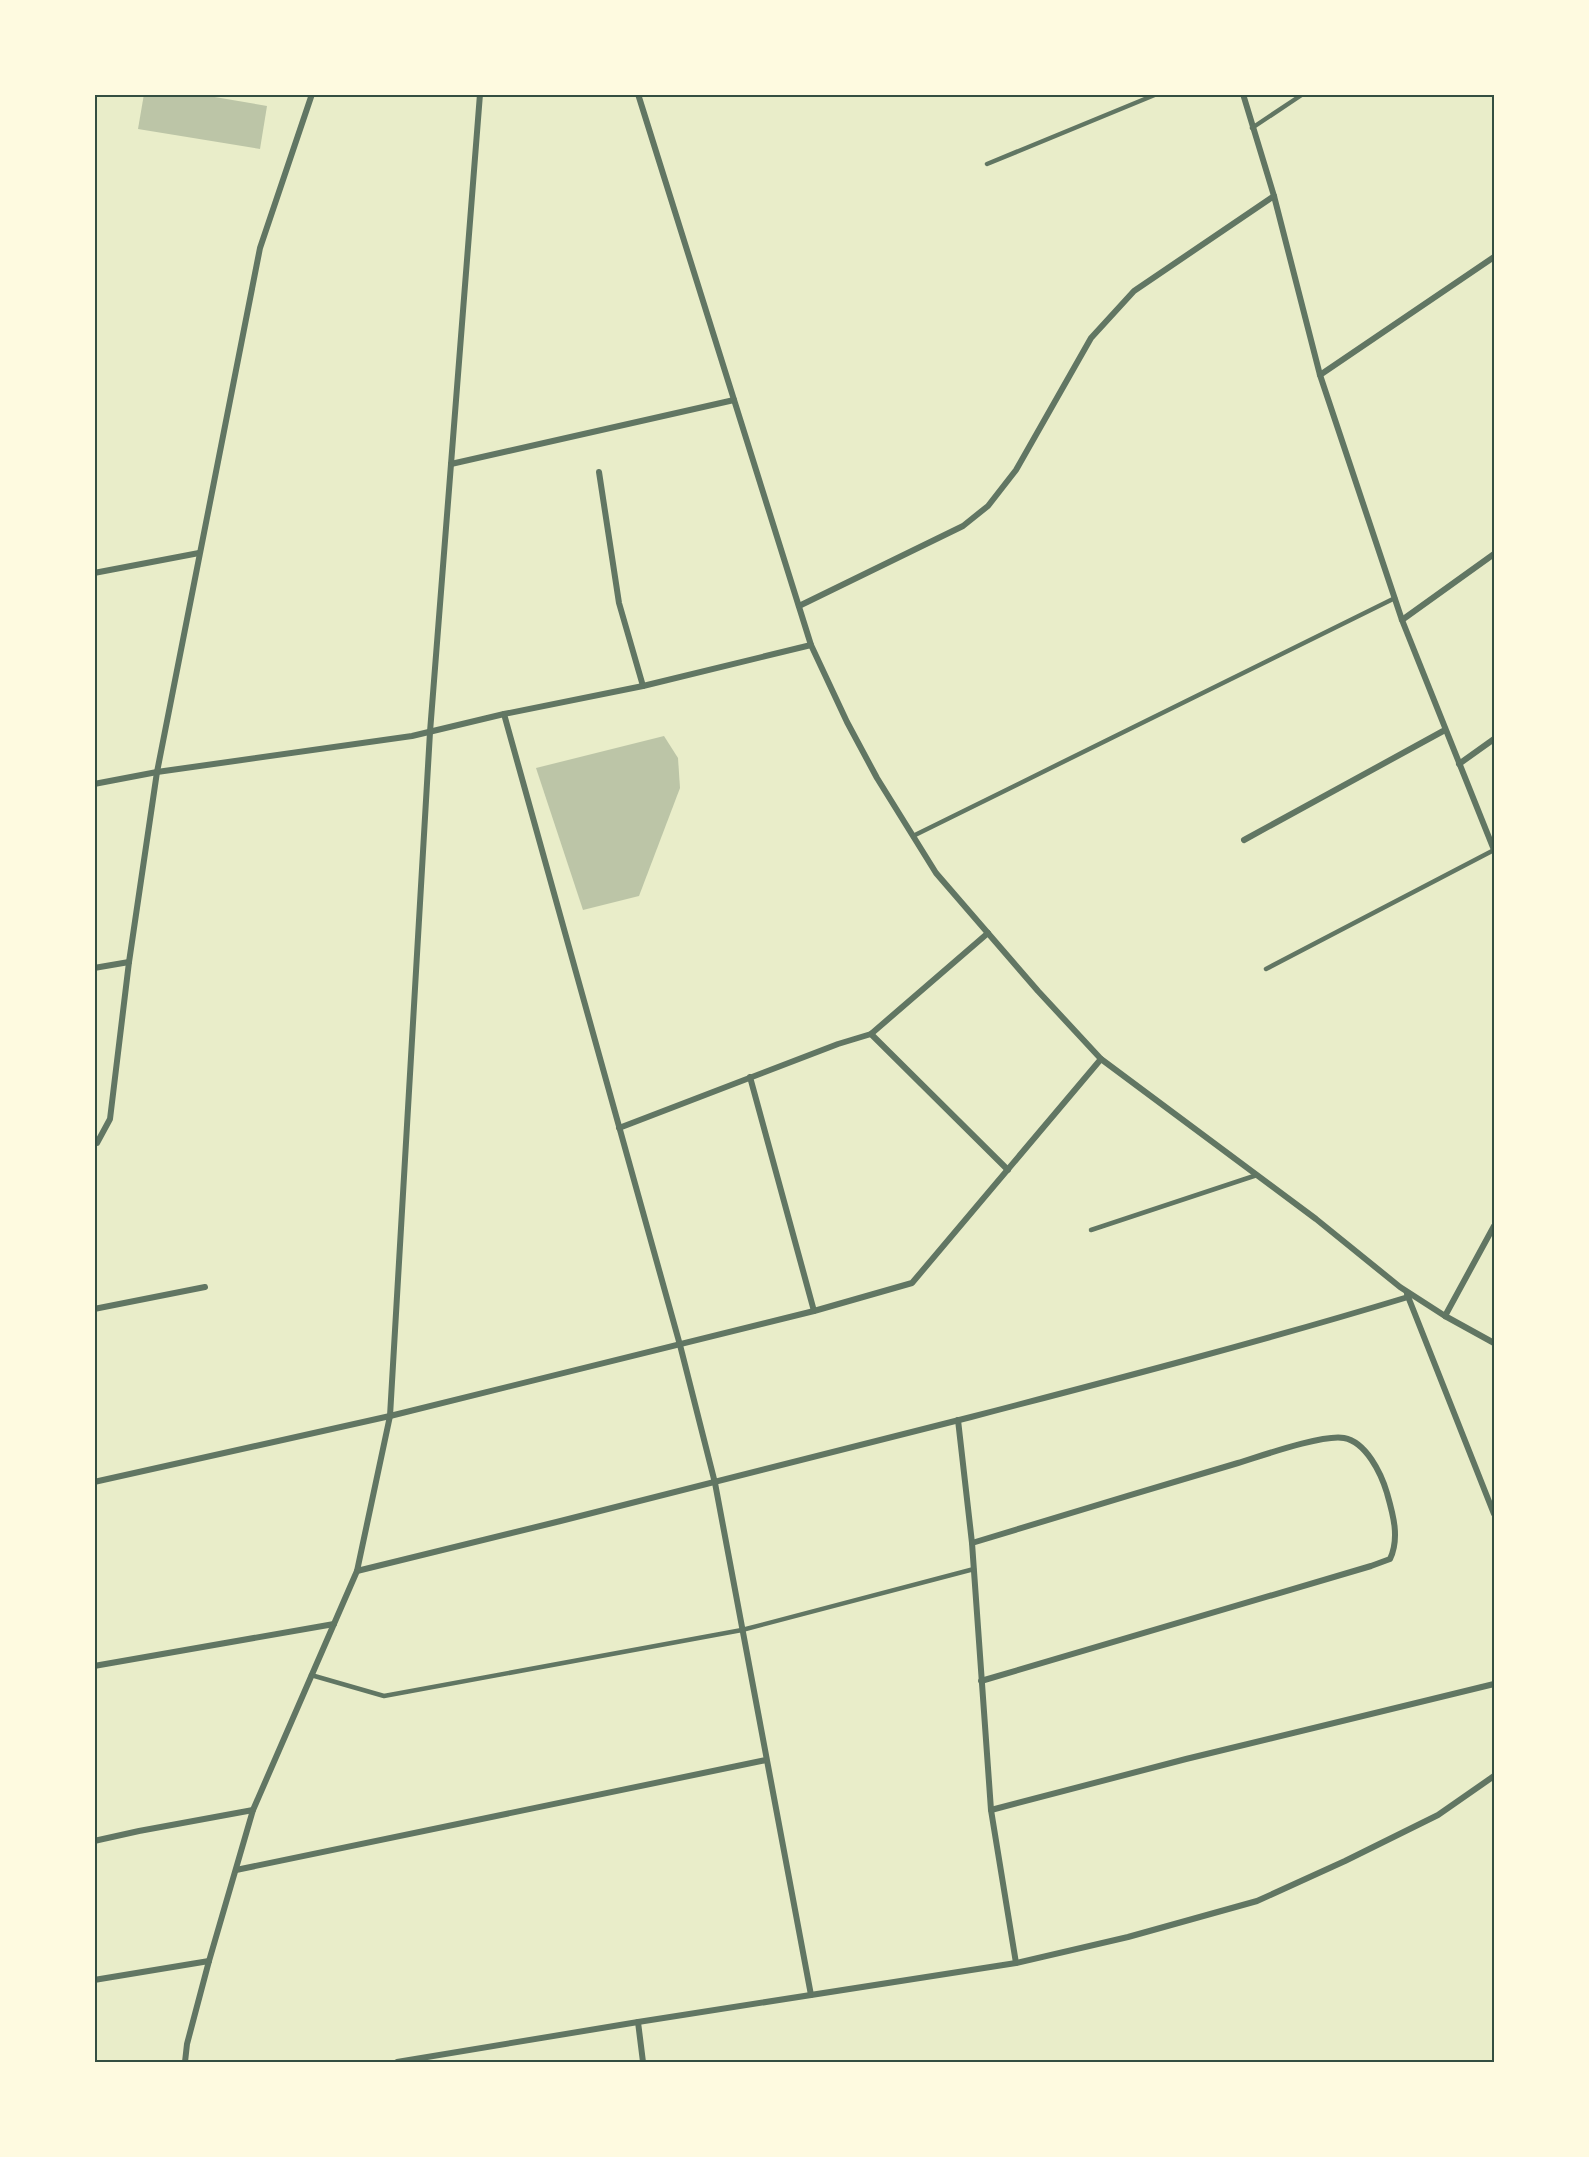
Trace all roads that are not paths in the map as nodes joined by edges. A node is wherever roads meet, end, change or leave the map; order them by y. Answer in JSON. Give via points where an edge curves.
{"nodes":[{"id":1,"x":312,"y":94,"type":"edge"},
{"id":2,"x":480,"y":94,"type":"edge"},
{"id":3,"x":638,"y":94,"type":"edge"},
{"id":4,"x":1157,"y":94,"type":"edge"},
{"id":5,"x":1243,"y":94,"type":"edge"},
{"id":6,"x":1303,"y":94,"type":"edge"},
{"id":7,"x":1252,"y":128,"type":"junction"},
{"id":8,"x":987,"y":164,"type":"dead end"},
{"id":9,"x":1274,"y":196,"type":"junction"},
{"id":10,"x":1494,"y":257,"type":"edge"},
{"id":11,"x":1320,"y":375,"type":"junction"},
{"id":12,"x":734,"y":400,"type":"junction"},
{"id":13,"x":451,"y":464,"type":"junction"},
{"id":14,"x":599,"y":472,"type":"dead end"},
{"id":15,"x":200,"y":553,"type":"junction"},
{"id":16,"x":1494,"y":554,"type":"edge"},
{"id":17,"x":94,"y":573,"type":"edge"},
{"id":18,"x":1395,"y":598,"type":"junction"},
{"id":19,"x":799,"y":606,"type":"junction"},
{"id":20,"x":1402,"y":620,"type":"junction"},
{"id":21,"x":811,"y":645,"type":"junction"},
{"id":22,"x":643,"y":686,"type":"junction"},
{"id":23,"x":504,"y":714,"type":"junction"},
{"id":24,"x":1445,"y":730,"type":"junction"},
{"id":25,"x":429,"y":732,"type":"junction"},
{"id":26,"x":1494,"y":739,"type":"edge"},
{"id":27,"x":1459,"y":764,"type":"junction"},
{"id":28,"x":157,"y":772,"type":"junction"},
{"id":29,"x":94,"y":784,"type":"edge"},
{"id":30,"x":913,"y":836,"type":"junction"},
{"id":31,"x":1244,"y":840,"type":"dead end"},
{"id":32,"x":1494,"y":850,"type":"edge"},
{"id":33,"x":988,"y":933,"type":"junction"},
{"id":34,"x":129,"y":962,"type":"junction"},
{"id":35,"x":94,"y":968,"type":"edge"},
{"id":36,"x":1266,"y":969,"type":"dead end"},
{"id":37,"x":871,"y":1034,"type":"junction"},
{"id":38,"x":1101,"y":1059,"type":"junction"},
{"id":39,"x":750,"y":1077,"type":"junction"},
{"id":40,"x":619,"y":1128,"type":"junction"},
{"id":41,"x":94,"y":1144,"type":"edge"},
{"id":42,"x":1008,"y":1170,"type":"junction"},
{"id":43,"x":1257,"y":1176,"type":"junction"},
{"id":44,"x":1494,"y":1226,"type":"edge"},
{"id":45,"x":1091,"y":1230,"type":"dead end"},
{"id":46,"x":205,"y":1287,"type":"dead end"},
{"id":47,"x":1406,"y":1294,"type":"junction"},
{"id":48,"x":94,"y":1310,"type":"edge"},
{"id":49,"x":814,"y":1311,"type":"junction"},
{"id":50,"x":1445,"y":1316,"type":"junction"},
{"id":51,"x":1494,"y":1343,"type":"edge"},
{"id":52,"x":680,"y":1345,"type":"junction"},
{"id":53,"x":390,"y":1416,"type":"junction"},
{"id":54,"x":958,"y":1420,"type":"junction"},
{"id":55,"x":94,"y":1482,"type":"edge"},
{"id":56,"x":716,"y":1483,"type":"junction"},
{"id":57,"x":1494,"y":1514,"type":"edge"},
{"id":58,"x":972,"y":1543,"type":"junction"},
{"id":59,"x":974,"y":1569,"type":"junction"},
{"id":60,"x":357,"y":1571,"type":"junction"},
{"id":61,"x":333,"y":1624,"type":"junction"},
{"id":62,"x":742,"y":1630,"type":"junction"},
{"id":63,"x":94,"y":1666,"type":"edge"},
{"id":64,"x":311,"y":1675,"type":"junction"},
{"id":65,"x":981,"y":1681,"type":"junction"},
{"id":66,"x":1494,"y":1684,"type":"edge"},
{"id":67,"x":766,"y":1760,"type":"junction"},
{"id":68,"x":1494,"y":1776,"type":"edge"},
{"id":69,"x":253,"y":1810,"type":"junction"},
{"id":70,"x":991,"y":1810,"type":"junction"},
{"id":71,"x":94,"y":1841,"type":"edge"},
{"id":72,"x":236,"y":1870,"type":"junction"},
{"id":73,"x":209,"y":1962,"type":"junction"},
{"id":74,"x":1016,"y":1963,"type":"junction"},
{"id":75,"x":94,"y":1980,"type":"edge"},
{"id":76,"x":811,"y":1995,"type":"junction"},
{"id":77,"x":638,"y":2022,"type":"junction"},
{"id":78,"x":185,"y":2062,"type":"edge"},
{"id":79,"x":397,"y":2062,"type":"edge"},
{"id":80,"x":643,"y":2062,"type":"edge"}],
"edges":[{"from":1,"to":15,"type":"street","via":[[260,248]]},
{"from":2,"to":13,"type":"street"},
{"from":3,"to":12,"type":"street"},
{"from":4,"to":8,"type":"lane"},
{"from":5,"to":7,"type":"street"},
{"from":6,"to":7,"type":"lane"},
{"from":7,"to":9,"type":"street"},
{"from":9,"to":11,"type":"street"},
{"from":9,"to":19,"type":"street","via":[[1134,291],[1090,338],[1016,471],[988,506],[963,526]]},
{"from":10,"to":11,"type":"street"},
{"from":11,"to":18,"type":"street"},
{"from":12,"to":13,"type":"street"},
{"from":12,"to":19,"type":"street"},
{"from":13,"to":25,"type":"street"},
{"from":14,"to":22,"type":"street","via":[[619,603]]},
{"from":15,"to":17,"type":"street"},
{"from":15,"to":28,"type":"street"},
{"from":16,"to":20,"type":"street"},
{"from":18,"to":20,"type":"street"},
{"from":18,"to":30,"type":"lane"},
{"from":19,"to":21,"type":"street"},
{"from":20,"to":24,"type":"street"},
{"from":21,"to":22,"type":"street"},
{"from":21,"to":30,"type":"street","via":[[852,732]]},
{"from":22,"to":23,"type":"street"},
{"from":23,"to":25,"type":"street"},
{"from":23,"to":40,"type":"street"},
{"from":24,"to":27,"type":"street"},
{"from":24,"to":31,"type":"street"},
{"from":25,"to":28,"type":"street"},
{"from":25,"to":53,"type":"street"},
{"from":26,"to":27,"type":"street"},
{"from":27,"to":32,"type":"street"},
{"from":28,"to":29,"type":"street"},
{"from":28,"to":34,"type":"street"},
{"from":30,"to":33,"type":"street","via":[[936,873]]},
{"from":32,"to":36,"type":"lane"},
{"from":33,"to":37,"type":"street"},
{"from":33,"to":38,"type":"street"},
{"from":34,"to":35,"type":"street"},
{"from":34,"to":41,"type":"street","via":[[110,1119]]},
{"from":37,"to":39,"type":"street"},
{"from":37,"to":42,"type":"street"},
{"from":38,"to":42,"type":"street"},
{"from":38,"to":43,"type":"street"},
{"from":39,"to":40,"type":"street"},
{"from":39,"to":49,"type":"street"},
{"from":40,"to":52,"type":"street"},
{"from":42,"to":49,"type":"street","via":[[912,1283]]},
{"from":43,"to":45,"type":"lane"},
{"from":43,"to":47,"type":"street"},
{"from":44,"to":50,"type":"street"},
{"from":46,"to":48,"type":"street"},
{"from":47,"to":50,"type":"street"},
{"from":47,"to":54,"type":"street","via":[[1176,1364]]},
{"from":47,"to":57,"type":"street"},
{"from":49,"to":52,"type":"street"},
{"from":50,"to":51,"type":"street"},
{"from":52,"to":53,"type":"street"},
{"from":52,"to":56,"type":"street"},
{"from":53,"to":55,"type":"street"},
{"from":53,"to":60,"type":"street"},
{"from":54,"to":56,"type":"street"},
{"from":54,"to":58,"type":"street"},
{"from":56,"to":60,"type":"street"},
{"from":56,"to":62,"type":"street"},
{"from":58,"to":59,"type":"street"},
{"from":58,"to":65,"type":"street","via":[[1270,1453],[1322,1439],[1343,1438],[1356,1442],[1379,1471],[1395,1532],[1395,1548],[1389,1559],[1371,1566]]},
{"from":59,"to":62,"type":"lane"},
{"from":59,"to":65,"type":"street"},
{"from":60,"to":61,"type":"street"},
{"from":61,"to":63,"type":"street"},
{"from":61,"to":64,"type":"street"},
{"from":62,"to":64,"type":"lane","via":[[384,1696]]},
{"from":62,"to":67,"type":"street"},
{"from":64,"to":69,"type":"street"},
{"from":65,"to":70,"type":"street"},
{"from":66,"to":70,"type":"street"},
{"from":67,"to":72,"type":"street"},
{"from":67,"to":76,"type":"street"},
{"from":68,"to":74,"type":"street","via":[[1438,1815],[1257,1901]]},
{"from":69,"to":71,"type":"street"},
{"from":69,"to":72,"type":"street"},
{"from":70,"to":74,"type":"street"},
{"from":72,"to":73,"type":"street"},
{"from":73,"to":75,"type":"street"},
{"from":73,"to":78,"type":"street"},
{"from":74,"to":76,"type":"street"},
{"from":76,"to":77,"type":"street"},
{"from":77,"to":79,"type":"street"},
{"from":77,"to":80,"type":"street"}]}
